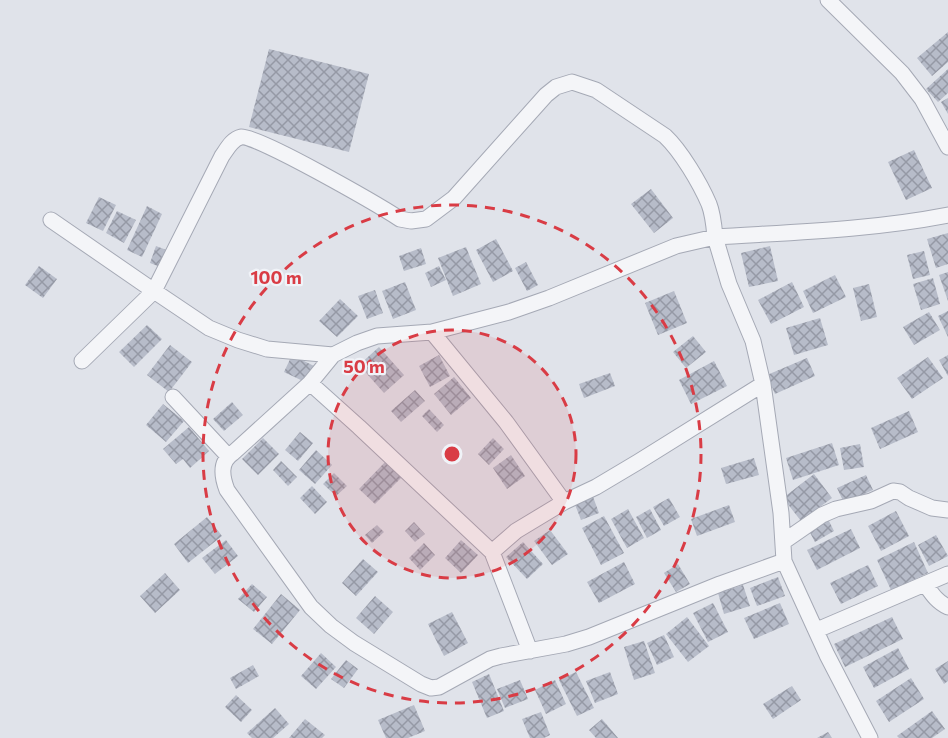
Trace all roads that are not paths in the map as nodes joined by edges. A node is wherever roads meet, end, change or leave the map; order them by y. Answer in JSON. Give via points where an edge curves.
{"nodes":[{"id":1,"x":828,"y":0,"type":"edge"},
{"id":2,"x":946,"y":138,"type":"edge"},
{"id":3,"x":948,"y":215,"type":"edge"},
{"id":4,"x":51,"y":220,"type":"dead end"},
{"id":5,"x":715,"y":237,"type":"junction"},
{"id":6,"x":154,"y":291,"type":"junction"},
{"id":7,"x":432,"y":332,"type":"junction"},
{"id":8,"x":333,"y":355,"type":"junction"},
{"id":9,"x":82,"y":361,"type":"dead end"},
{"id":10,"x":310,"y":383,"type":"junction"},
{"id":11,"x":764,"y":384,"type":"junction"},
{"id":12,"x":173,"y":397,"type":"dead end"},
{"id":13,"x":228,"y":456,"type":"junction"},
{"id":14,"x":564,"y":502,"type":"junction"},
{"id":15,"x":948,"y":510,"type":"edge"},
{"id":16,"x":783,"y":542,"type":"junction"},
{"id":17,"x":492,"y":552,"type":"junction"},
{"id":18,"x":784,"y":561,"type":"junction"},
{"id":19,"x":948,"y":574,"type":"edge"},
{"id":20,"x":925,"y":584,"type":"junction"},
{"id":21,"x":948,"y":607,"type":"edge"},
{"id":22,"x":817,"y":630,"type":"junction"},
{"id":23,"x":530,"y":651,"type":"junction"},
{"id":24,"x":870,"y":738,"type":"edge"}],
"edges":[{"from":1,"to":2,"type":"street","via":[[902,73]]},
{"from":3,"to":5,"type":"street","via":[[892,224]]},
{"from":4,"to":6,"type":"street"},
{"from":5,"to":6,"type":"street","via":[[710,206],[675,145],[596,90],[572,82],[546,95],[454,198],[426,219],[400,219],[308,166],[240,137],[230,143],[222,156]]},
{"from":5,"to":7,"type":"street","via":[[676,246],[549,298]]},
{"from":5,"to":11,"type":"street","via":[[753,341]]},
{"from":6,"to":8,"type":"street","via":[[209,328],[238,340],[267,350]]},
{"from":6,"to":9,"type":"street"},
{"from":7,"to":8,"type":"street","via":[[377,336]]},
{"from":7,"to":14,"type":"street","via":[[506,422]]},
{"from":8,"to":10,"type":"street"},
{"from":10,"to":13,"type":"street"},
{"from":10,"to":17,"type":"street"},
{"from":11,"to":14,"type":"street","via":[[596,487]]},
{"from":11,"to":16,"type":"street"},
{"from":12,"to":13,"type":"street"},
{"from":13,"to":23,"type":"street","via":[[222,477],[227,490],[311,607],[354,643],[431,688],[490,659]]},
{"from":14,"to":17,"type":"street","via":[[516,531]]},
{"from":15,"to":16,"type":"street","via":[[932,508],[893,491],[822,515]]},
{"from":16,"to":18,"type":"street"},
{"from":17,"to":23,"type":"street"},
{"from":18,"to":22,"type":"street"},
{"from":18,"to":23,"type":"street","via":[[589,637]]},
{"from":19,"to":20,"type":"street"},
{"from":20,"to":21,"type":"street"},
{"from":20,"to":22,"type":"street"},
{"from":22,"to":24,"type":"street"}]}
